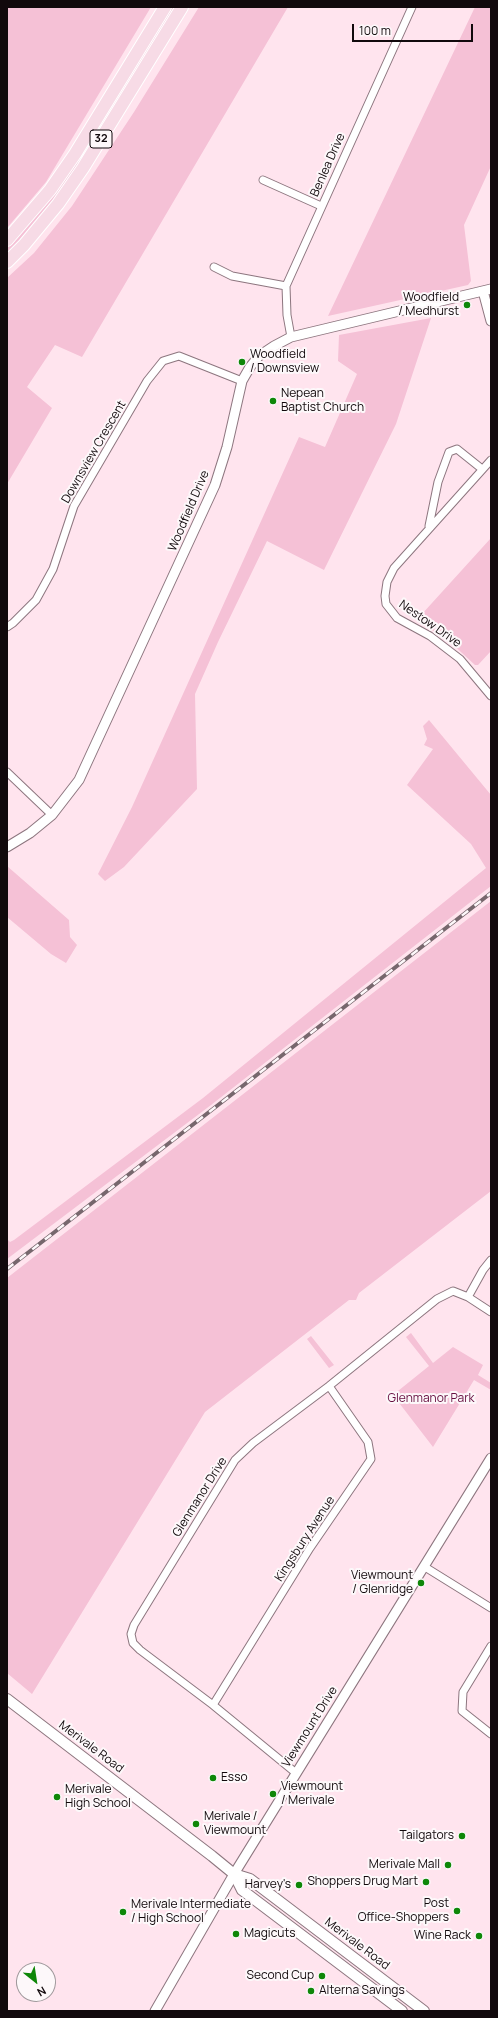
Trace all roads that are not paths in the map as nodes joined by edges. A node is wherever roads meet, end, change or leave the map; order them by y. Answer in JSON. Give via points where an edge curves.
{"nodes":[{"id":1,"x":165,"y":7,"type":"edge"},
{"id":2,"x":182,"y":7,"type":"edge"},
{"id":3,"x":412,"y":7,"type":"edge"},
{"id":4,"x":263,"y":180,"type":"dead end"},
{"id":5,"x":321,"y":206,"type":"junction"},
{"id":6,"x":7,"y":240,"type":"edge"},
{"id":7,"x":7,"y":262,"type":"edge"},
{"id":8,"x":214,"y":267,"type":"dead end"},
{"id":9,"x":286,"y":286,"type":"junction"},
{"id":10,"x":487,"y":290,"type":"edge"},
{"id":11,"x":491,"y":321,"type":"edge"},
{"id":12,"x":291,"y":337,"type":"junction"},
{"id":13,"x":242,"y":381,"type":"junction"},
{"id":14,"x":491,"y":460,"type":"edge"},
{"id":15,"x":482,"y":469,"type":"junction"},
{"id":16,"x":429,"y":527,"type":"junction"},
{"id":17,"x":7,"y":627,"type":"edge"},
{"id":18,"x":491,"y":696,"type":"edge"},
{"id":19,"x":7,"y":772,"type":"edge"},
{"id":20,"x":52,"y":815,"type":"junction"},
{"id":21,"x":7,"y":847,"type":"edge"},
{"id":22,"x":491,"y":1260,"type":"edge"},
{"id":23,"x":468,"y":1297,"type":"junction"},
{"id":24,"x":491,"y":1312,"type":"edge"},
{"id":25,"x":329,"y":1386,"type":"junction"},
{"id":26,"x":491,"y":1458,"type":"edge"},
{"id":27,"x":425,"y":1567,"type":"junction"},
{"id":28,"x":491,"y":1608,"type":"edge"},
{"id":29,"x":491,"y":1646,"type":"edge"},
{"id":30,"x":7,"y":1699,"type":"edge"},
{"id":31,"x":213,"y":1706,"type":"junction"},
{"id":32,"x":491,"y":1734,"type":"edge"},
{"id":33,"x":296,"y":1773,"type":"junction"},
{"id":34,"x":234,"y":1874,"type":"junction"},
{"id":35,"x":155,"y":2011,"type":"edge"},
{"id":36,"x":402,"y":2011,"type":"edge"},
{"id":37,"x":424,"y":2011,"type":"edge"}],
"edges":[{"from":1,"to":6,"type":"main road","number":"32","via":[[75,154],[50,190]]},
{"from":2,"to":7,"type":"main road","number":"32","via":[[83,168],[58,204]]},
{"from":3,"to":5,"type":"street","name":"Benlea Drive"},
{"from":4,"to":5,"type":"street"},
{"from":5,"to":9,"type":"street","name":"Benlea Drive"},
{"from":8,"to":9,"type":"street","via":[[232,276]]},
{"from":9,"to":12,"type":"street","name":"Benlea Drive"},
{"from":10,"to":11,"type":"street"},
{"from":10,"to":12,"type":"street","name":"Woodfield Drive"},
{"from":12,"to":13,"type":"street","name":"Woodfield Drive","via":[[259,356]]},
{"from":13,"to":17,"type":"street","name":"Downsview Crescent","via":[[179,356],[163,361],[147,381],[74,506],[53,569],[36,600]]},
{"from":13,"to":20,"type":"street","name":"Woodfield Drive","via":[[215,486],[79,780]]},
{"from":14,"to":15,"type":"street","name":"Nestow Drive"},
{"from":15,"to":16,"type":"street","name":"Nestow Drive"},
{"from":15,"to":16,"type":"street","name":"Nestow Drive","via":[[457,449],[449,452],[438,482]]},
{"from":16,"to":18,"type":"street","name":"Nestow Drive","via":[[394,568],[387,582],[386,604],[397,618],[430,636],[460,658]]},
{"from":19,"to":20,"type":"street"},
{"from":20,"to":21,"type":"street","name":"Woodfield Drive"},
{"from":22,"to":23,"type":"street"},
{"from":23,"to":24,"type":"street","name":"Glenmanor Drive"},
{"from":23,"to":25,"type":"street","name":"Glenmanor Drive","via":[[453,1291],[437,1299]]},
{"from":25,"to":31,"type":"street","name":"Kingsbury Avenue","via":[[368,1442],[371,1459],[310,1548]]},
{"from":25,"to":31,"type":"street","name":"Glenmanor Drive","via":[[253,1443],[235,1460],[131,1634],[133,1643],[140,1650]]},
{"from":26,"to":27,"type":"street","name":"Viewmount Drive"},
{"from":27,"to":28,"type":"street"},
{"from":27,"to":33,"type":"street","name":"Viewmount Drive"},
{"from":29,"to":32,"type":"street","via":[[462,1692],[462,1711]]},
{"from":30,"to":34,"type":"main road","name":"Merivale Road"},
{"from":31,"to":33,"type":"street","name":"Glenmanor Drive"},
{"from":33,"to":34,"type":"street","name":"Viewmount Drive"},
{"from":34,"to":35,"type":"street","name":"Viewmount Drive"},
{"from":34,"to":36,"type":"main road","name":"Merivale Road","via":[[242,1890]]},
{"from":34,"to":37,"type":"main road","name":"Merivale Road","via":[[250,1879]]}]}
